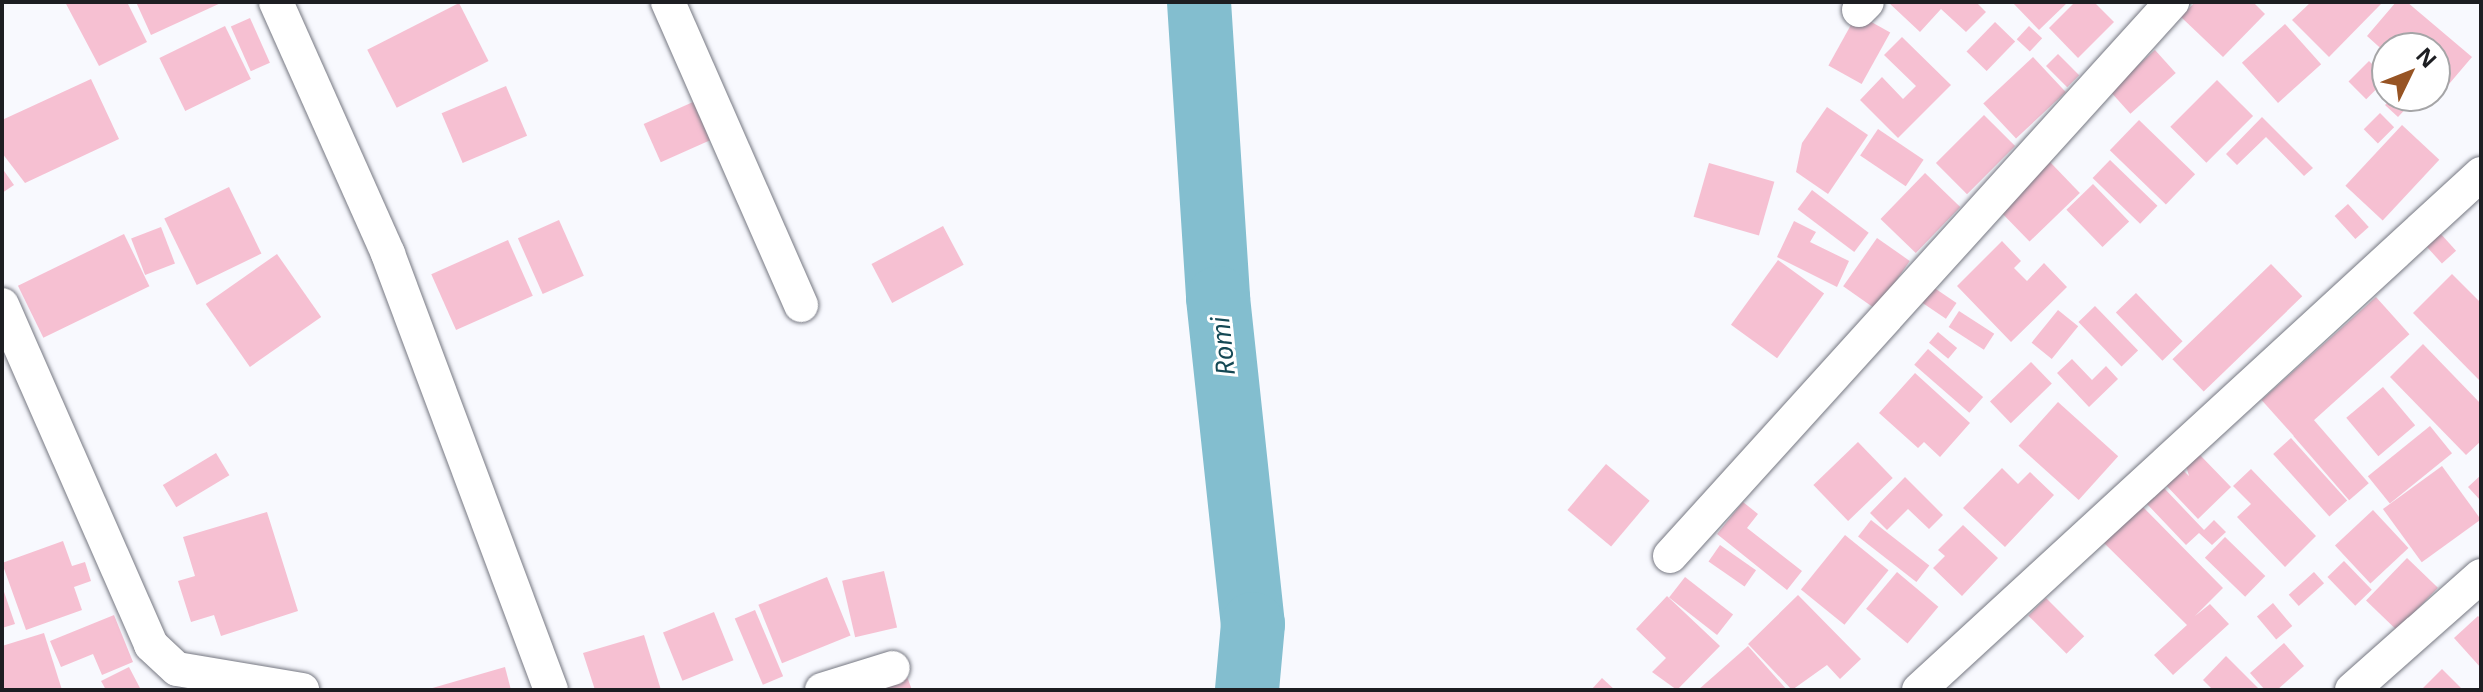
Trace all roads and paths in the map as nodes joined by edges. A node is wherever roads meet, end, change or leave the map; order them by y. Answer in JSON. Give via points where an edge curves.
{"nodes":[{"id":1,"x":276,"y":2,"type":"edge"},
{"id":2,"x":668,"y":2,"type":"edge"},
{"id":3,"x":2172,"y":2,"type":"edge"},
{"id":4,"x":2481,"y":174,"type":"edge"},
{"id":5,"x":2,"y":305,"type":"edge"},
{"id":6,"x":801,"y":305,"type":"dead end"},
{"id":7,"x":1670,"y":556,"type":"dead end"},
{"id":8,"x":2481,"y":576,"type":"edge"},
{"id":9,"x":893,"y":668,"type":"dead end"},
{"id":10,"x":302,"y":690,"type":"edge"},
{"id":11,"x":551,"y":690,"type":"edge"},
{"id":12,"x":822,"y":690,"type":"edge"},
{"id":13,"x":1919,"y":690,"type":"edge"},
{"id":14,"x":2352,"y":690,"type":"edge"}],
"edges":[{"from":1,"to":11,"type":"street","via":[[388,254]]},
{"from":2,"to":6,"type":"street"},
{"from":3,"to":7,"type":"street"},
{"from":4,"to":13,"type":"street"},
{"from":5,"to":10,"type":"street","via":[[151,645],[177,669]]},
{"from":8,"to":14,"type":"street"},
{"from":9,"to":12,"type":"street"}]}
